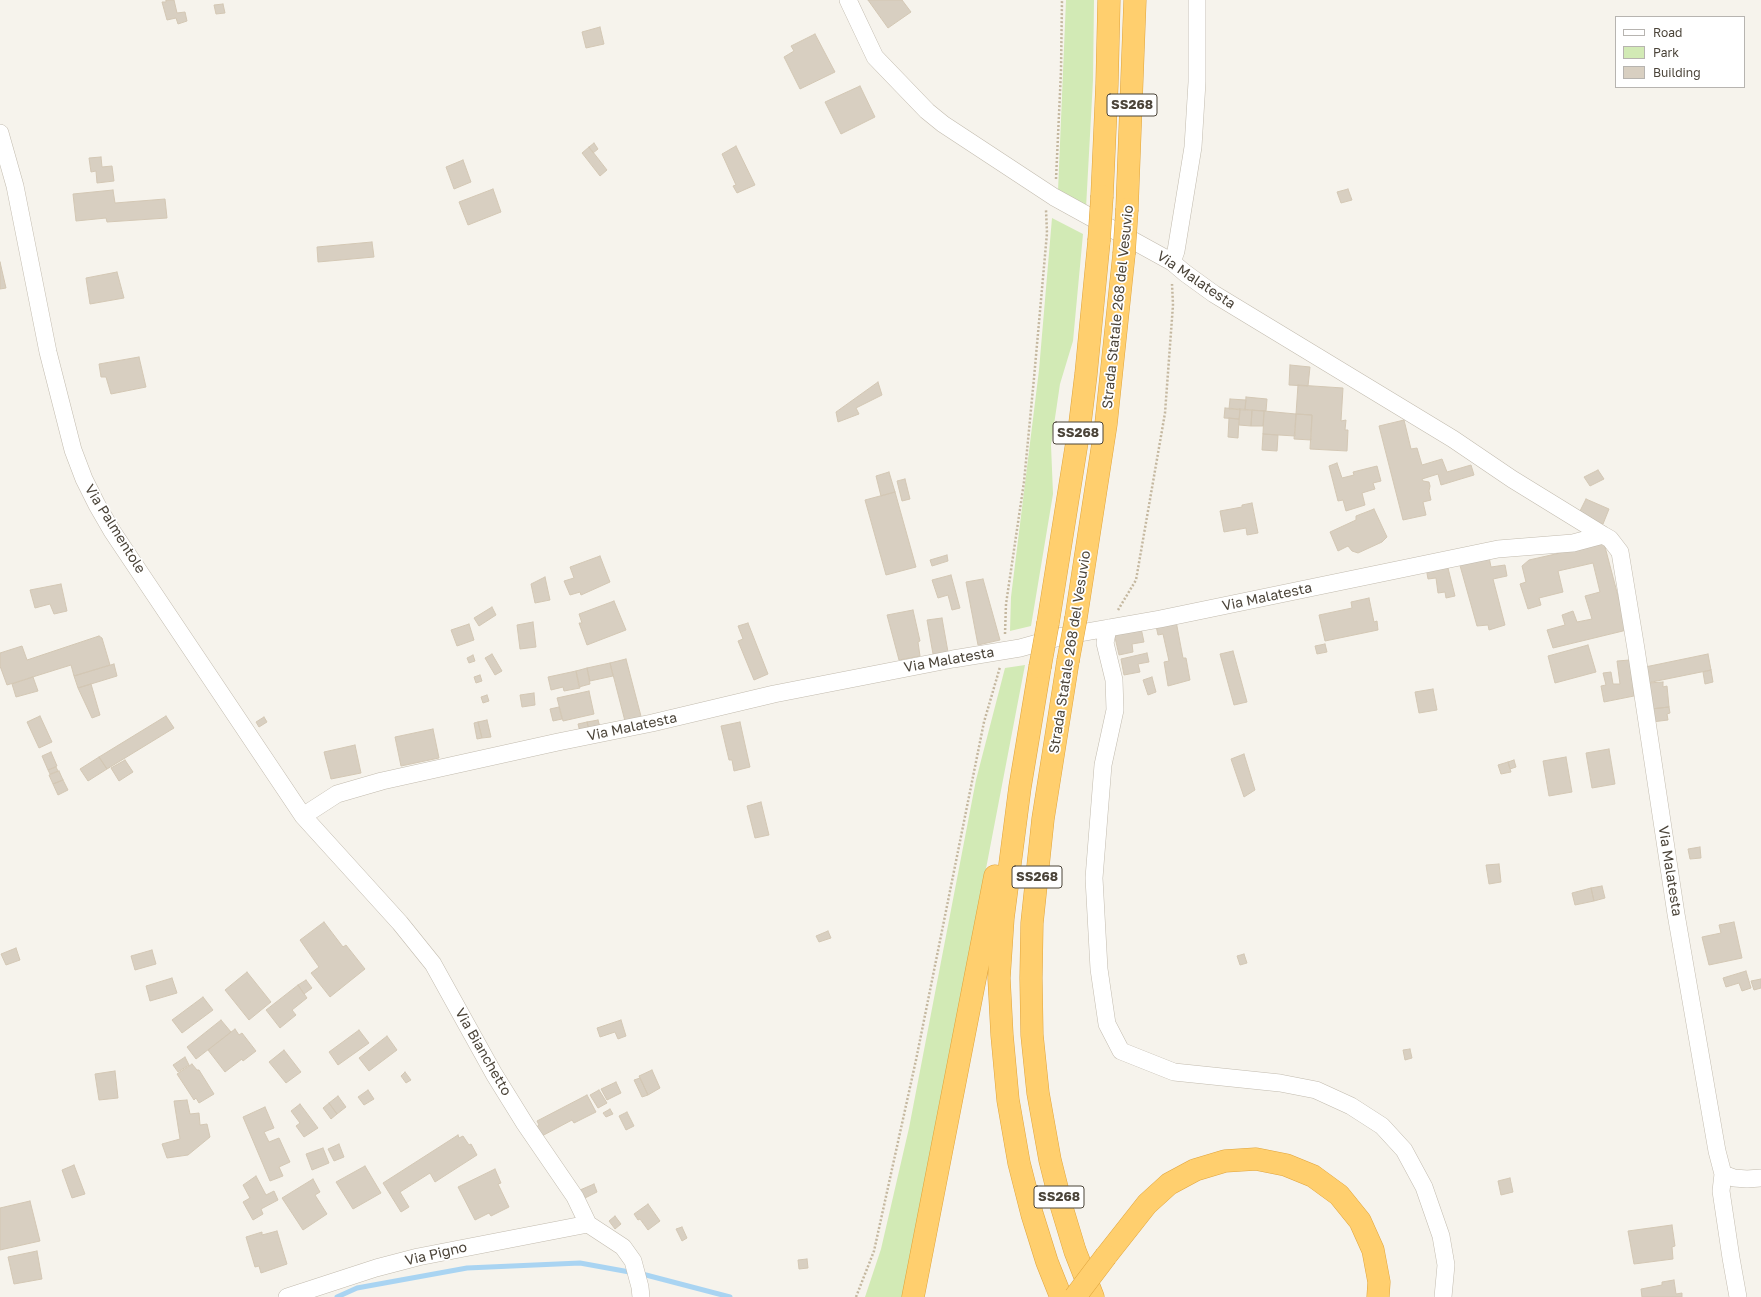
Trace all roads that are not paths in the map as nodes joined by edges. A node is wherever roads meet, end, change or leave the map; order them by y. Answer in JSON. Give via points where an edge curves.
{"nodes":[{"id":1,"x":848,"y":0,"type":"edge"},
{"id":2,"x":1109,"y":0,"type":"edge"},
{"id":3,"x":1135,"y":0,"type":"edge"},
{"id":4,"x":1197,"y":0,"type":"edge"},
{"id":5,"x":0,"y":133,"type":"edge"},
{"id":6,"x":1172,"y":262,"type":"junction"},
{"id":7,"x":1603,"y":535,"type":"junction"},
{"id":8,"x":1108,"y":628,"type":"junction"},
{"id":9,"x":1020,"y":787,"type":"junction"},
{"id":10,"x":304,"y":816,"type":"junction"},
{"id":11,"x":1038,"y":1093,"type":"junction"},
{"id":12,"x":1723,"y":1174,"type":"junction"},
{"id":13,"x":1761,"y":1178,"type":"edge"},
{"id":14,"x":588,"y":1224,"type":"junction"},
{"id":15,"x":640,"y":1292,"type":"edge"},
{"id":16,"x":287,"y":1297,"type":"edge"},
{"id":17,"x":913,"y":1297,"type":"edge"},
{"id":18,"x":1061,"y":1297,"type":"edge"},
{"id":19,"x":1075,"y":1297,"type":"edge"},
{"id":20,"x":1094,"y":1297,"type":"edge"},
{"id":21,"x":1107,"y":1297,"type":"edge"},
{"id":22,"x":1378,"y":1297,"type":"edge"},
{"id":23,"x":1443,"y":1297,"type":"edge"},
{"id":24,"x":1738,"y":1297,"type":"edge"}],
"edges":[{"from":1,"to":6,"type":"street","name":"Via Malatesta","via":[[875,57],[927,112],[1054,197]]},
{"from":2,"to":9,"type":"highway","name":"Strada Statale 268 del Vesuvio","number":"SS268","bridge":true,"via":[[1102,196],[1081,416]]},
{"from":3,"to":11,"type":"highway","name":"Strada Statale 268 del Vesuvio","number":"SS268","bridge":true,"via":[[1128,209],[1106,424],[1043,819],[1032,923],[1032,1035]]},
{"from":4,"to":6,"type":"street","via":[[1193,146]]},
{"from":5,"to":10,"type":"street","name":"Via Palmentole","via":[[15,186],[48,352],[73,450],[84,479],[112,531]]},
{"from":6,"to":7,"type":"street","name":"Via Malatesta","via":[[1214,294],[1453,439]]},
{"from":7,"to":8,"type":"street","name":"Via Malatesta","via":[[1573,543],[1498,549]]},
{"from":7,"to":12,"type":"street","name":"Via Malatesta","via":[[1610,539],[1620,552],[1683,958]]},
{"from":8,"to":10,"type":"street","name":"Via Malatesta","via":[[1004,651],[774,694],[382,782],[336,794]]},
{"from":8,"to":23,"type":"street","via":[[1105,643],[1114,680],[1115,710],[1103,765],[1094,878],[1099,969],[1107,1024],[1121,1052],[1174,1072],[1280,1083],[1316,1090],[1352,1106],[1382,1126],[1404,1150],[1424,1187],[1441,1236],[1446,1265]]},
{"from":9,"to":17,"type":"highway","via":[[992,891]]},
{"from":9,"to":18,"type":"highway","name":"Strada Statale 268 del Vesuvio","number":"SS268","via":[[1003,918],[999,978],[1002,1035],[1008,1100],[1019,1163],[1032,1214]]},
{"from":10,"to":14,"type":"street","name":"Via Bianchetto","via":[[400,923],[433,964],[494,1074],[575,1197]]},
{"from":11,"to":20,"type":"highway","name":"Strada Statale 268 del Vesuvio","number":"SS268","via":[[1062,1208],[1075,1251]]},
{"from":11,"to":21,"type":"highway"},
{"from":12,"to":13,"type":"street","via":[[1734,1178]]},
{"from":12,"to":24,"type":"street","name":"Via Malatesta","via":[[1721,1191]]},
{"from":14,"to":15,"type":"street","via":[[623,1247],[633,1261]]},
{"from":14,"to":16,"type":"street","name":"Via Pigno","via":[[418,1257],[362,1272]]},
{"from":19,"to":22,"type":"highway","bridge":true,"via":[[1147,1204],[1169,1184],[1195,1170],[1225,1161],[1256,1159],[1286,1164],[1313,1176],[1339,1195],[1360,1220],[1373,1250],[1379,1282]]}]}
